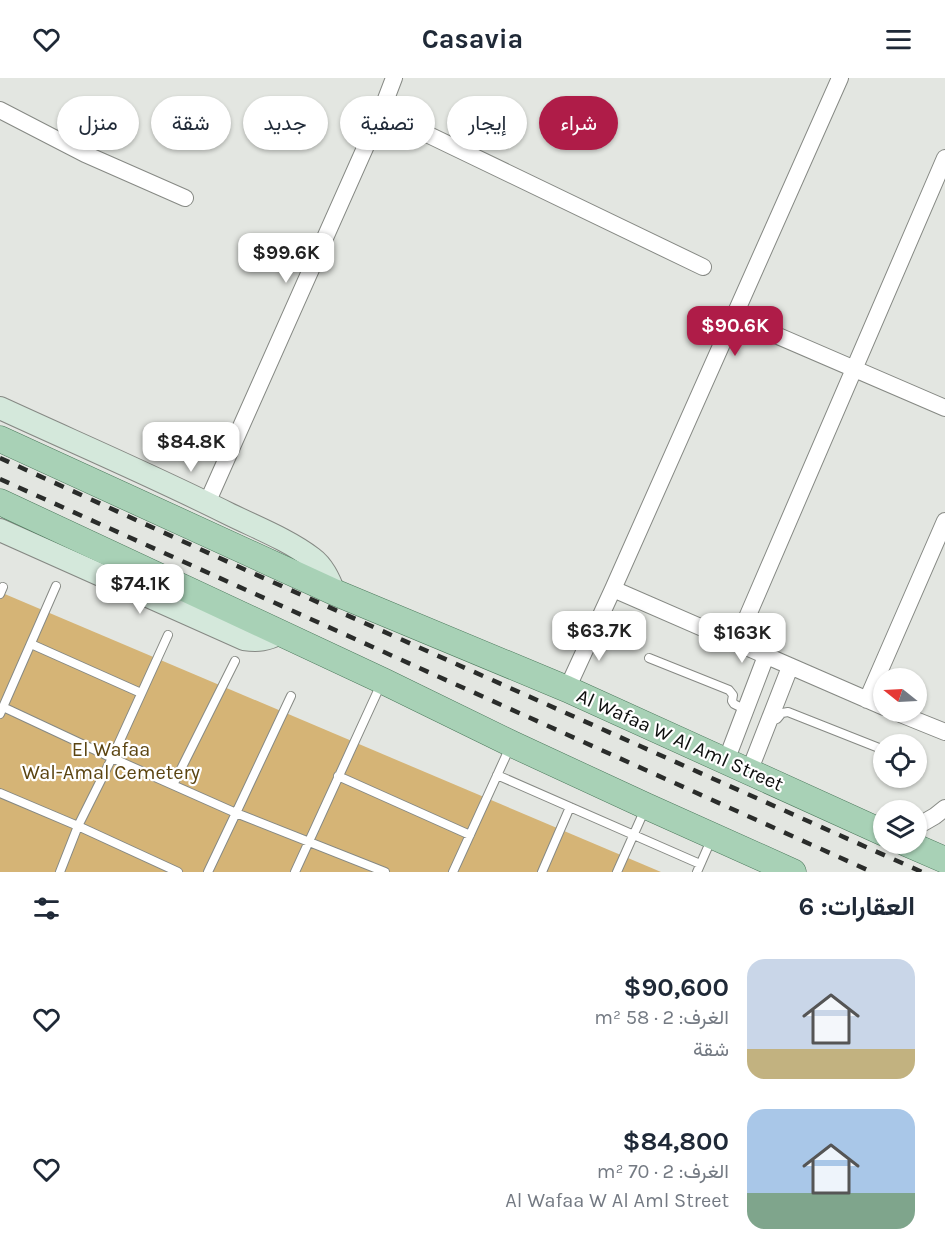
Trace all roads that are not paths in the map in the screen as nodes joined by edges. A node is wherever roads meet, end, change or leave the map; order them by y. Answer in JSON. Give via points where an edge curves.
{"nodes":[{"id":1,"x":394,"y":78,"type":"edge"},
{"id":2,"x":840,"y":78,"type":"edge"},
{"id":3,"x":387,"y":96,"type":"edge"},
{"id":4,"x":0,"y":110,"type":"edge"},
{"id":5,"x":435,"y":138,"type":"edge"},
{"id":6,"x":364,"y":150,"type":"edge"},
{"id":7,"x":945,"y":158,"type":"edge"},
{"id":8,"x":185,"y":198,"type":"dead end"},
{"id":9,"x":703,"y":267,"type":"dead end"},
{"id":10,"x":734,"y":317,"type":"junction"},
{"id":11,"x":854,"y":369,"type":"junction"},
{"id":12,"x":0,"y":408,"type":"edge"},
{"id":13,"x":945,"y":408,"type":"edge"},
{"id":14,"x":0,"y":439,"type":"edge"},
{"id":15,"x":0,"y":502,"type":"edge"},
{"id":16,"x":207,"y":503,"type":"junction"},
{"id":17,"x":945,"y":521,"type":"edge"},
{"id":18,"x":0,"y":530,"type":"edge"},
{"id":19,"x":56,"y":586,"type":"dead end"},
{"id":20,"x":613,"y":589,"type":"junction"},
{"id":21,"x":334,"y":592,"type":"junction"},
{"id":22,"x":280,"y":633,"type":"junction"},
{"id":23,"x":168,"y":635,"type":"dead end"},
{"id":24,"x":736,"y":643,"type":"junction"},
{"id":25,"x":31,"y":644,"type":"junction"},
{"id":26,"x":766,"y":656,"type":"junction"},
{"id":27,"x":649,"y":658,"type":"dead end"},
{"id":28,"x":235,"y":661,"type":"dead end"},
{"id":29,"x":790,"y":667,"type":"junction"},
{"id":30,"x":383,"y":681,"type":"junction"},
{"id":31,"x":567,"y":689,"type":"junction"},
{"id":32,"x":141,"y":693,"type":"junction"},
{"id":33,"x":291,"y":696,"type":"dead end"},
{"id":34,"x":867,"y":700,"type":"junction"},
{"id":35,"x":873,"y":702,"type":"edge"},
{"id":36,"x":747,"y":705,"type":"junction"},
{"id":37,"x":2,"y":711,"type":"edge"},
{"id":38,"x":772,"y":714,"type":"junction"},
{"id":39,"x":920,"y":722,"type":"edge"},
{"id":40,"x":945,"y":732,"type":"edge"},
{"id":41,"x":512,"y":744,"type":"junction"},
{"id":42,"x":873,"y":746,"type":"edge"},
{"id":43,"x":112,"y":758,"type":"junction"},
{"id":44,"x":726,"y":761,"type":"junction"},
{"id":45,"x":749,"y":772,"type":"junction"},
{"id":46,"x":497,"y":775,"type":"junction"},
{"id":47,"x":338,"y":777,"type":"junction"},
{"id":48,"x":173,"y":785,"type":"junction"},
{"id":49,"x":0,"y":793,"type":"edge"},
{"id":50,"x":646,"y":806,"type":"junction"},
{"id":51,"x":570,"y":807,"type":"junction"},
{"id":52,"x":945,"y":808,"type":"edge"},
{"id":53,"x":236,"y":813,"type":"junction"},
{"id":54,"x":927,"y":821,"type":"edge"},
{"id":55,"x":78,"y":826,"type":"junction"},
{"id":56,"x":873,"y":828,"type":"edge"},
{"id":57,"x":470,"y":835,"type":"junction"},
{"id":58,"x":633,"y":835,"type":"junction"},
{"id":59,"x":713,"y":836,"type":"junction"},
{"id":60,"x":308,"y":842,"type":"junction"},
{"id":61,"x":927,"y":852,"type":"edge"},
{"id":62,"x":945,"y":860,"type":"edge"},
{"id":63,"x":698,"y":868,"type":"edge"},
{"id":64,"x":60,"y":872,"type":"edge"},
{"id":65,"x":178,"y":872,"type":"edge"},
{"id":66,"x":208,"y":872,"type":"edge"},
{"id":67,"x":295,"y":872,"type":"edge"},
{"id":68,"x":385,"y":872,"type":"edge"},
{"id":69,"x":453,"y":872,"type":"edge"},
{"id":70,"x":542,"y":872,"type":"edge"},
{"id":71,"x":617,"y":872,"type":"edge"},
{"id":72,"x":793,"y":872,"type":"edge"}],
"edges":[{"from":1,"to":3,"type":"street"},
{"from":2,"to":10,"type":"street"},
{"from":4,"to":8,"type":"street","via":[[85,154]]},
{"from":5,"to":9,"type":"street"},
{"from":6,"to":16,"type":"street"},
{"from":7,"to":11,"type":"street"},
{"from":10,"to":11,"type":"street"},
{"from":10,"to":20,"type":"street"},
{"from":11,"to":13,"type":"street"},
{"from":11,"to":24,"type":"street"},
{"from":12,"to":16,"type":"street"},
{"from":14,"to":21,"type":"main road","name":"Al Wafaa W Al Aml Street"},
{"from":15,"to":22,"type":"main road"},
{"from":16,"to":21,"type":"street","via":[[313,559]]},
{"from":17,"to":34,"type":"street"},
{"from":18,"to":22,"type":"street","via":[[244,639],[270,639]]},
{"from":19,"to":25,"type":"lane"},
{"from":20,"to":24,"type":"street"},
{"from":20,"to":31,"type":"street"},
{"from":21,"to":31,"type":"main road","name":"Al Wafaa W Al Aml Street"},
{"from":22,"to":30,"type":"main road"},
{"from":23,"to":32,"type":"lane"},
{"from":24,"to":26,"type":"street"},
{"from":25,"to":32,"type":"lane"},
{"from":25,"to":37,"type":"lane"},
{"from":26,"to":29,"type":"street"},
{"from":26,"to":36,"type":"street"},
{"from":27,"to":36,"type":"lane","via":[[729,690],[734,704]]},
{"from":28,"to":48,"type":"lane"},
{"from":29,"to":34,"type":"street"},
{"from":29,"to":38,"type":"street"},
{"from":30,"to":41,"type":"main road"},
{"from":30,"to":47,"type":"lane"},
{"from":31,"to":44,"type":"main road","name":"Al Wafaa W Al Aml Street"},
{"from":32,"to":43,"type":"lane"},
{"from":33,"to":53,"type":"lane"},
{"from":34,"to":35,"type":"street"},
{"from":36,"to":38,"type":"street"},
{"from":36,"to":44,"type":"street"},
{"from":37,"to":43,"type":"lane"},
{"from":38,"to":42,"type":"lane","via":[[775,720],[788,712]]},
{"from":38,"to":45,"type":"street"},
{"from":39,"to":40,"type":"street"},
{"from":41,"to":46,"type":"lane"},
{"from":41,"to":50,"type":"main road"},
{"from":43,"to":48,"type":"lane"},
{"from":43,"to":55,"type":"lane"},
{"from":44,"to":45,"type":"main road","name":"Al Wafaa W Al Aml Street"},
{"from":45,"to":56,"type":"main road","name":"Al Wafaa W Al Aml Street"},
{"from":46,"to":51,"type":"lane"},
{"from":46,"to":57,"type":"lane"},
{"from":47,"to":57,"type":"lane"},
{"from":47,"to":60,"type":"lane"},
{"from":48,"to":53,"type":"lane"},
{"from":49,"to":55,"type":"lane"},
{"from":50,"to":58,"type":"lane"},
{"from":50,"to":59,"type":"main road"},
{"from":51,"to":58,"type":"lane"},
{"from":51,"to":70,"type":"lane"},
{"from":52,"to":54,"type":"street"},
{"from":53,"to":60,"type":"lane"},
{"from":53,"to":66,"type":"lane"},
{"from":55,"to":64,"type":"lane"},
{"from":55,"to":65,"type":"lane"},
{"from":57,"to":69,"type":"lane"},
{"from":58,"to":63,"type":"lane"},
{"from":58,"to":71,"type":"lane"},
{"from":59,"to":63,"type":"lane"},
{"from":59,"to":72,"type":"main road"},
{"from":60,"to":67,"type":"lane"},
{"from":60,"to":68,"type":"lane"},
{"from":61,"to":62,"type":"main road"}]}
